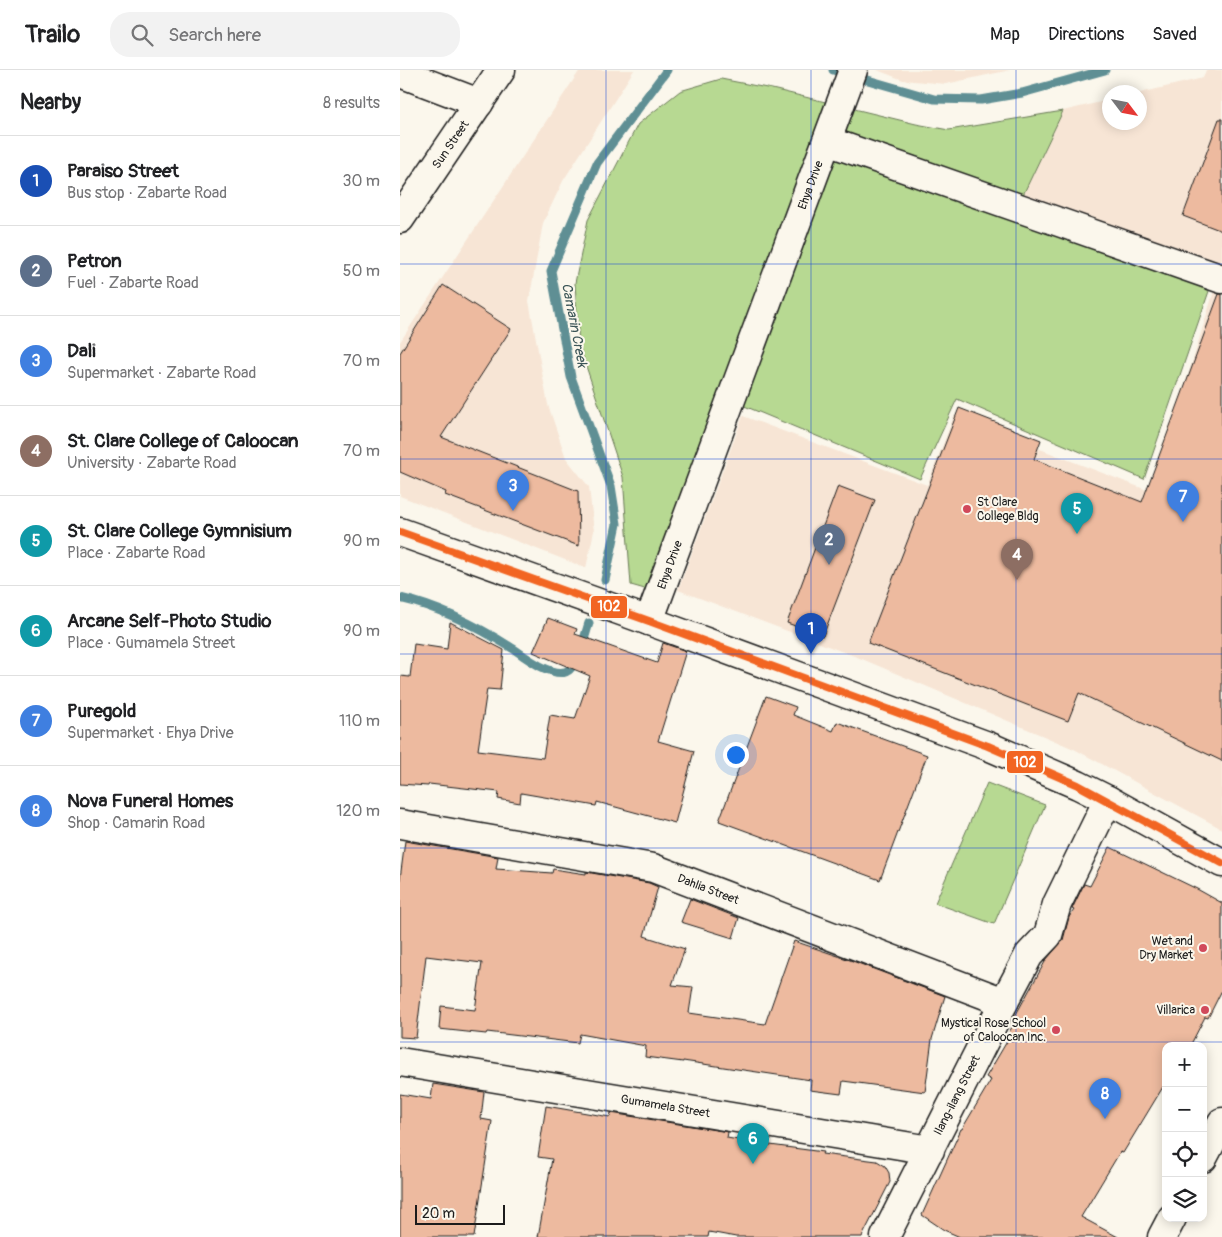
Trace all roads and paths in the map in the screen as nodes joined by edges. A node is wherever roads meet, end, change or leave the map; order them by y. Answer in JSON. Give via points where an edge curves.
{"nodes":[{"id":1,"x":502,"y":70,"type":"edge"},
{"id":2,"x":854,"y":70,"type":"edge"},
{"id":3,"x":400,"y":73,"type":"edge"},
{"id":4,"x":479,"y":103,"type":"junction"},
{"id":5,"x":827,"y":140,"type":"junction"},
{"id":6,"x":408,"y":193,"type":"edge"},
{"id":7,"x":400,"y":219,"type":"edge"},
{"id":8,"x":1222,"y":279,"type":"edge"},
{"id":9,"x":400,"y":532,"type":"edge"},
{"id":10,"x":649,"y":621,"type":"junction"},
{"id":11,"x":1108,"y":800,"type":"junction"},
{"id":12,"x":400,"y":824,"type":"edge"},
{"id":13,"x":1222,"y":863,"type":"edge"},
{"id":14,"x":1004,"y":1002,"type":"junction"},
{"id":15,"x":400,"y":1062,"type":"edge"},
{"id":16,"x":1222,"y":1122,"type":"edge"},
{"id":17,"x":930,"y":1150,"type":"junction"},
{"id":18,"x":1207,"y":1150,"type":"edge"},
{"id":19,"x":1170,"y":1222,"type":"edge"},
{"id":20,"x":886,"y":1237,"type":"edge"},
{"id":21,"x":1162,"y":1237,"type":"edge"}],
"edges":[{"from":1,"to":4,"type":"street","name":"Sun Street"},
{"from":2,"to":5,"type":"street","name":"Ehya Drive"},
{"from":3,"to":4,"type":"street"},
{"from":4,"to":6,"type":"street","name":"Sun Street"},
{"from":5,"to":8,"type":"street"},
{"from":5,"to":10,"type":"street","name":"Ehya Drive"},
{"from":6,"to":7,"type":"street","name":"Sun Street"},
{"from":9,"to":10,"type":"street"},
{"from":10,"to":11,"type":"street","via":[[988,746]]},
{"from":11,"to":13,"type":"street"},
{"from":11,"to":14,"type":"street","name":"Ilang-ilang Street","via":[[1057,904],[1048,935],[1029,955]]},
{"from":12,"to":14,"type":"street","name":"Dahlia Street","via":[[653,868]]},
{"from":14,"to":17,"type":"street","name":"Ilang-ilang Street"},
{"from":15,"to":17,"type":"street","name":"Gumamela Street"},
{"from":16,"to":18,"type":"street"},
{"from":17,"to":20,"type":"street","name":"Ilang-ilang Street"},
{"from":19,"to":21,"type":"street"}]}
